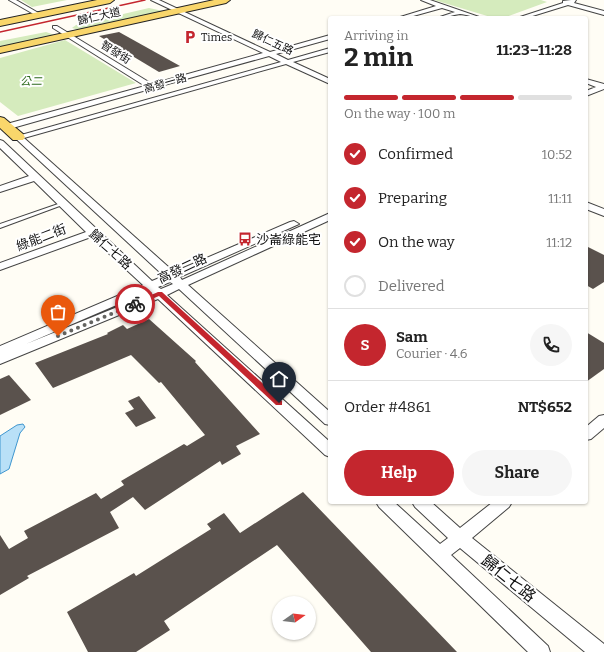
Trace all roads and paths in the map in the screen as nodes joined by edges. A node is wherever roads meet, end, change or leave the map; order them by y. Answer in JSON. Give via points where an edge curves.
{"nodes":[{"id":1,"x":12,"y":0,"type":"edge"},
{"id":2,"x":90,"y":0,"type":"edge"},
{"id":3,"x":110,"y":0,"type":"edge"},
{"id":4,"x":226,"y":0,"type":"edge"},
{"id":5,"x":424,"y":0,"type":"edge"},
{"id":6,"x":558,"y":0,"type":"edge"},
{"id":7,"x":571,"y":1,"type":"edge"},
{"id":8,"x":159,"y":3,"type":"edge"},
{"id":9,"x":442,"y":6,"type":"junction"},
{"id":10,"x":180,"y":7,"type":"edge"},
{"id":11,"x":604,"y":10,"type":"edge"},
{"id":12,"x":461,"y":12,"type":"junction"},
{"id":13,"x":35,"y":13,"type":"junction"},
{"id":14,"x":604,"y":13,"type":"edge"},
{"id":15,"x":407,"y":16,"type":"edge"},
{"id":16,"x":447,"y":16,"type":"edge"},
{"id":17,"x":473,"y":16,"type":"edge"},
{"id":18,"x":526,"y":16,"type":"edge"},
{"id":19,"x":0,"y":18,"type":"edge"},
{"id":20,"x":0,"y":23,"type":"edge"},
{"id":21,"x":71,"y":24,"type":"dead end"},
{"id":22,"x":52,"y":28,"type":"joint"},
{"id":23,"x":68,"y":35,"type":"junction"},
{"id":24,"x":328,"y":39,"type":"edge"},
{"id":25,"x":0,"y":50,"type":"edge"},
{"id":26,"x":328,"y":51,"type":"edge"},
{"id":27,"x":274,"y":53,"type":"junction"},
{"id":28,"x":291,"y":61,"type":"junction"},
{"id":29,"x":328,"y":76,"type":"edge"},
{"id":30,"x":328,"y":81,"type":"edge"},
{"id":31,"x":588,"y":82,"type":"edge"},
{"id":32,"x":152,"y":87,"type":"junction"},
{"id":33,"x":604,"y":88,"type":"edge"},
{"id":34,"x":588,"y":93,"type":"edge"},
{"id":35,"x":166,"y":96,"type":"junction"},
{"id":36,"x":588,"y":100,"type":"edge"},
{"id":37,"x":2,"y":126,"type":"edge"},
{"id":38,"x":18,"y":137,"type":"junction"},
{"id":39,"x":0,"y":142,"type":"edge"},
{"id":40,"x":36,"y":177,"type":"junction"},
{"id":41,"x":0,"y":189,"type":"edge"},
{"id":42,"x":588,"y":199,"type":"edge"},
{"id":43,"x":63,"y":204,"type":"junction"},
{"id":44,"x":588,"y":206,"type":"edge"},
{"id":45,"x":604,"y":207,"type":"edge"},
{"id":46,"x":328,"y":209,"type":"edge"},
{"id":47,"x":604,"y":213,"type":"edge"},
{"id":48,"x":328,"y":217,"type":"edge"},
{"id":49,"x":0,"y":226,"type":"edge"},
{"id":50,"x":93,"y":233,"type":"junction"},
{"id":51,"x":0,"y":267,"type":"edge"},
{"id":52,"x":176,"y":281,"type":"junction"},
{"id":53,"x":156,"y":290,"type":"junction"},
{"id":54,"x":0,"y":351,"type":"edge"},
{"id":55,"x":0,"y":360,"type":"edge"},
{"id":56,"x":328,"y":418,"type":"edge"},
{"id":57,"x":604,"y":420,"type":"edge"},
{"id":58,"x":588,"y":433,"type":"edge"},
{"id":59,"x":328,"y":449,"type":"edge"},
{"id":60,"x":386,"y":504,"type":"edge"},
{"id":61,"x":422,"y":504,"type":"edge"},
{"id":62,"x":502,"y":504,"type":"edge"},
{"id":63,"x":460,"y":538,"type":"junction"},
{"id":64,"x":440,"y":554,"type":"junction"},
{"id":65,"x":541,"y":652,"type":"edge"},
{"id":66,"x":599,"y":652,"type":"edge"}],
"edges":[{"from":1,"to":13,"type":"street"},
{"from":2,"to":13,"type":"main road","name":"歸仁大道"},
{"from":3,"to":13,"type":"main road","name":"歸仁大道"},
{"from":4,"to":10,"type":"main road","name":"歸仁大道"},
{"from":5,"to":9,"type":"street"},
{"from":6,"to":7,"type":"street"},
{"from":7,"to":11,"type":"street"},
{"from":7,"to":14,"type":"street"},
{"from":7,"to":18,"type":"street"},
{"from":8,"to":10,"type":"main road","name":"歸仁大道"},
{"from":9,"to":12,"type":"street"},
{"from":9,"to":15,"type":"street"},
{"from":10,"to":23,"type":"main road","name":"歸仁大道"},
{"from":10,"to":27,"type":"street","name":"歸仁五路"},
{"from":12,"to":16,"type":"street"},
{"from":12,"to":17,"type":"street"},
{"from":13,"to":19,"type":"main road","name":"歸仁大道"},
{"from":13,"to":20,"type":"main road","name":"歸仁大道"},
{"from":21,"to":22,"type":"main road","name":"歸仁大道"},
{"from":22,"to":23,"type":"street","name":"智發街"},
{"from":23,"to":25,"type":"main road","name":"歸仁大道"},
{"from":23,"to":32,"type":"street","name":"智發街"},
{"from":24,"to":27,"type":"street","name":"高發一路"},
{"from":26,"to":28,"type":"street","name":"高發一路"},
{"from":27,"to":28,"type":"street","name":"歸仁五路"},
{"from":27,"to":32,"type":"street","name":"高發一路"},
{"from":28,"to":29,"type":"street","name":"歸仁五路"},
{"from":28,"to":30,"type":"street","name":"歸仁五路"},
{"from":28,"to":35,"type":"street","name":"高發一路"},
{"from":31,"to":33,"type":"street"},
{"from":32,"to":35,"type":"street","name":"智發街"},
{"from":32,"to":37,"type":"street","name":"高發一路"},
{"from":33,"to":34,"type":"street"},
{"from":33,"to":36,"type":"street"},
{"from":35,"to":38,"type":"street","name":"高發一路"},
{"from":37,"to":38,"type":"main road","name":"歸仁七路"},
{"from":38,"to":39,"type":"main road","name":"高發一路"},
{"from":38,"to":52,"type":"street","name":"歸仁七路"},
{"from":39,"to":40,"type":"street","name":"歸仁七路"},
{"from":40,"to":41,"type":"street"},
{"from":40,"to":43,"type":"street","name":"歸仁七路"},
{"from":42,"to":45,"type":"street"},
{"from":43,"to":49,"type":"lane"},
{"from":43,"to":50,"type":"street","name":"歸仁七路"},
{"from":44,"to":47,"type":"street"},
{"from":46,"to":52,"type":"street","name":"高發二路"},
{"from":48,"to":52,"type":"street","name":"高發二路"},
{"from":50,"to":51,"type":"street","name":"綠能二街"},
{"from":50,"to":53,"type":"street","name":"歸仁七路"},
{"from":52,"to":53,"type":"street","name":"高發二路"},
{"from":52,"to":56,"type":"street","name":"歸仁七路"},
{"from":53,"to":54,"type":"street","name":"高發二路"},
{"from":53,"to":55,"type":"street","name":"高發二路"},
{"from":53,"to":59,"type":"street","name":"歸仁七路"},
{"from":57,"to":58,"type":"street"},
{"from":60,"to":64,"type":"street","name":"歸仁七路"},
{"from":61,"to":63,"type":"street","name":"歸仁七路"},
{"from":62,"to":63,"type":"street"},
{"from":63,"to":64,"type":"street"},
{"from":63,"to":66,"type":"street","name":"歸仁七路"},
{"from":64,"to":65,"type":"street","name":"歸仁七路"}]}
